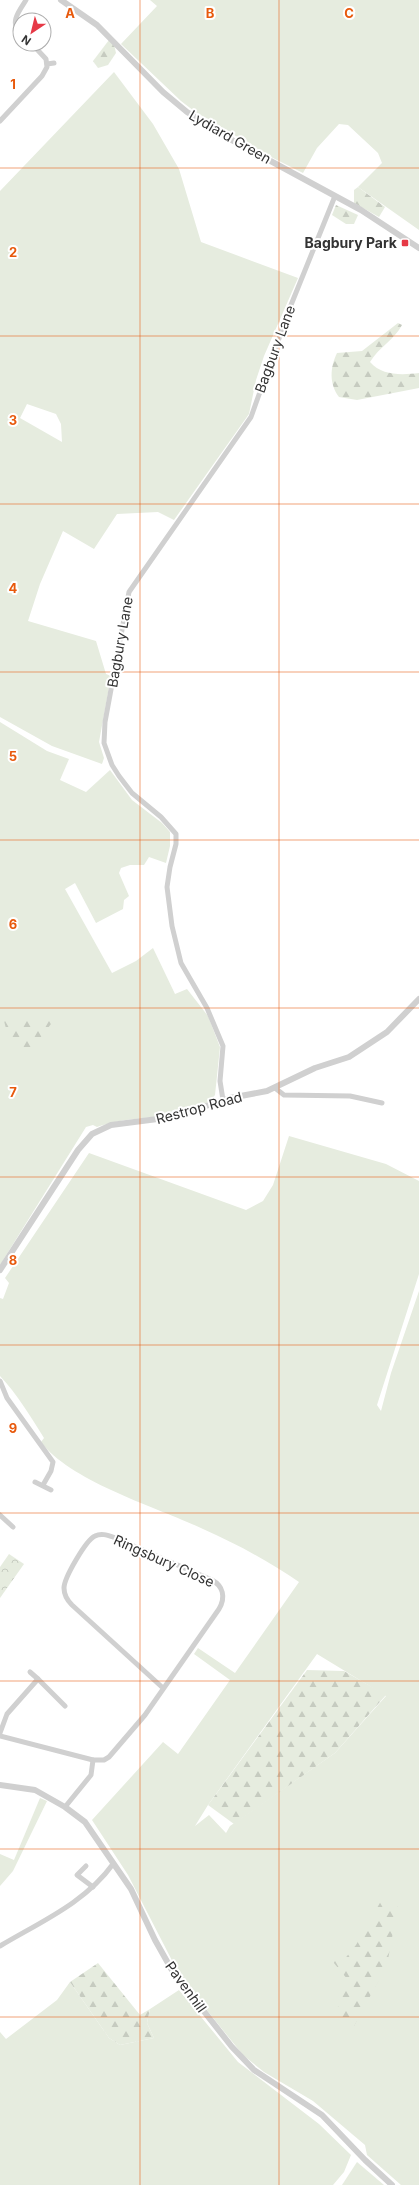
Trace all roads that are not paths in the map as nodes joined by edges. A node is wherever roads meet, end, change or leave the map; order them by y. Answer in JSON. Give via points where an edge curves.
{"nodes":[{"id":1,"x":26,"y":0,"type":"edge"},
{"id":2,"x":61,"y":0,"type":"edge"},
{"id":3,"x":19,"y":12,"type":"edge"},
{"id":4,"x":40,"y":52,"type":"edge"},
{"id":5,"x":47,"y":64,"type":"junction"},
{"id":6,"x":54,"y":64,"type":"dead end"},
{"id":7,"x":0,"y":121,"type":"edge"},
{"id":8,"x":335,"y":196,"type":"junction"},
{"id":9,"x":419,"y":248,"type":"edge"},
{"id":10,"x":419,"y":999,"type":"edge"},
{"id":11,"x":275,"y":1088,"type":"junction"},
{"id":12,"x":223,"y":1100,"type":"junction"},
{"id":13,"x":382,"y":1103,"type":"dead end"},
{"id":14,"x":0,"y":1270,"type":"edge"},
{"id":15,"x":0,"y":1381,"type":"edge"},
{"id":16,"x":35,"y":1482,"type":"dead end"},
{"id":17,"x":43,"y":1485,"type":"junction"},
{"id":18,"x":51,"y":1490,"type":"dead end"},
{"id":19,"x":0,"y":1515,"type":"edge"},
{"id":20,"x":13,"y":1527,"type":"dead end"},
{"id":21,"x":30,"y":1672,"type":"dead end"},
{"id":22,"x":38,"y":1680,"type":"junction"},
{"id":23,"x":163,"y":1688,"type":"junction"},
{"id":24,"x":66,"y":1706,"type":"dead end"},
{"id":25,"x":0,"y":1735,"type":"edge"},
{"id":26,"x":93,"y":1760,"type":"junction"},
{"id":27,"x":0,"y":1784,"type":"edge"},
{"id":28,"x":65,"y":1807,"type":"junction"},
{"id":29,"x":113,"y":1864,"type":"junction"},
{"id":30,"x":86,"y":1866,"type":"dead end"},
{"id":31,"x":93,"y":1887,"type":"junction"},
{"id":32,"x":0,"y":1946,"type":"edge"},
{"id":33,"x":392,"y":2185,"type":"edge"}],
"edges":[{"from":1,"to":3,"type":"street"},
{"from":2,"to":8,"type":"street","name":"Lydiard Green","via":[[98,26],[163,92],[187,112],[230,139]]},
{"from":4,"to":5,"type":"street"},
{"from":5,"to":6,"type":"street"},
{"from":5,"to":7,"type":"street","via":[[42,76]]},
{"from":8,"to":9,"type":"street","name":"Lydiard Green"},
{"from":8,"to":12,"type":"street","name":"Bagbury Lane","via":[[290,305],[251,417],[129,592],[105,722],[104,743],[118,776],[132,793],[161,817],[176,834],[167,887],[174,941],[181,963],[207,1008],[223,1046],[220,1081]]},
{"from":10,"to":11,"type":"street","name":"Restrop Road","via":[[387,1032],[360,1052],[315,1068]]},
{"from":11,"to":12,"type":"street","name":"Restrop Road"},
{"from":11,"to":13,"type":"street","via":[[284,1095],[350,1096]]},
{"from":12,"to":14,"type":"street","name":"Restrop Road","via":[[173,1117],[111,1125],[92,1134],[78,1150]]},
{"from":15,"to":17,"type":"street","via":[[7,1398],[53,1462]]},
{"from":16,"to":17,"type":"street"},
{"from":17,"to":18,"type":"street"},
{"from":19,"to":20,"type":"street","via":[[10,1521]]},
{"from":21,"to":22,"type":"street"},
{"from":22,"to":24,"type":"street"},
{"from":22,"to":25,"type":"street","via":[[7,1714]]},
{"from":23,"to":23,"type":"street","name":"Ringsbury Close","via":[[221,1606],[221,1588],[206,1577],[113,1537],[102,1534],[95,1536],[87,1543],[70,1573],[64,1587],[66,1596],[77,1610]]},
{"from":23,"to":26,"type":"street","name":"Ringsbury Close","via":[[112,1755],[104,1760]]},
{"from":25,"to":26,"type":"street"},
{"from":26,"to":28,"type":"street","via":[[91,1775]]},
{"from":27,"to":28,"type":"street","name":"Pavenhill","via":[[35,1790]]},
{"from":28,"to":29,"type":"street","name":"Pavenhill","via":[[91,1828]]},
{"from":29,"to":31,"type":"street"},
{"from":29,"to":33,"type":"street","name":"Pavenhill","via":[[131,1889],[173,1972],[232,2047],[254,2070],[322,2114]]},
{"from":30,"to":31,"type":"street","via":[[77,1875]]},
{"from":31,"to":32,"type":"street","via":[[71,1905]]}]}
